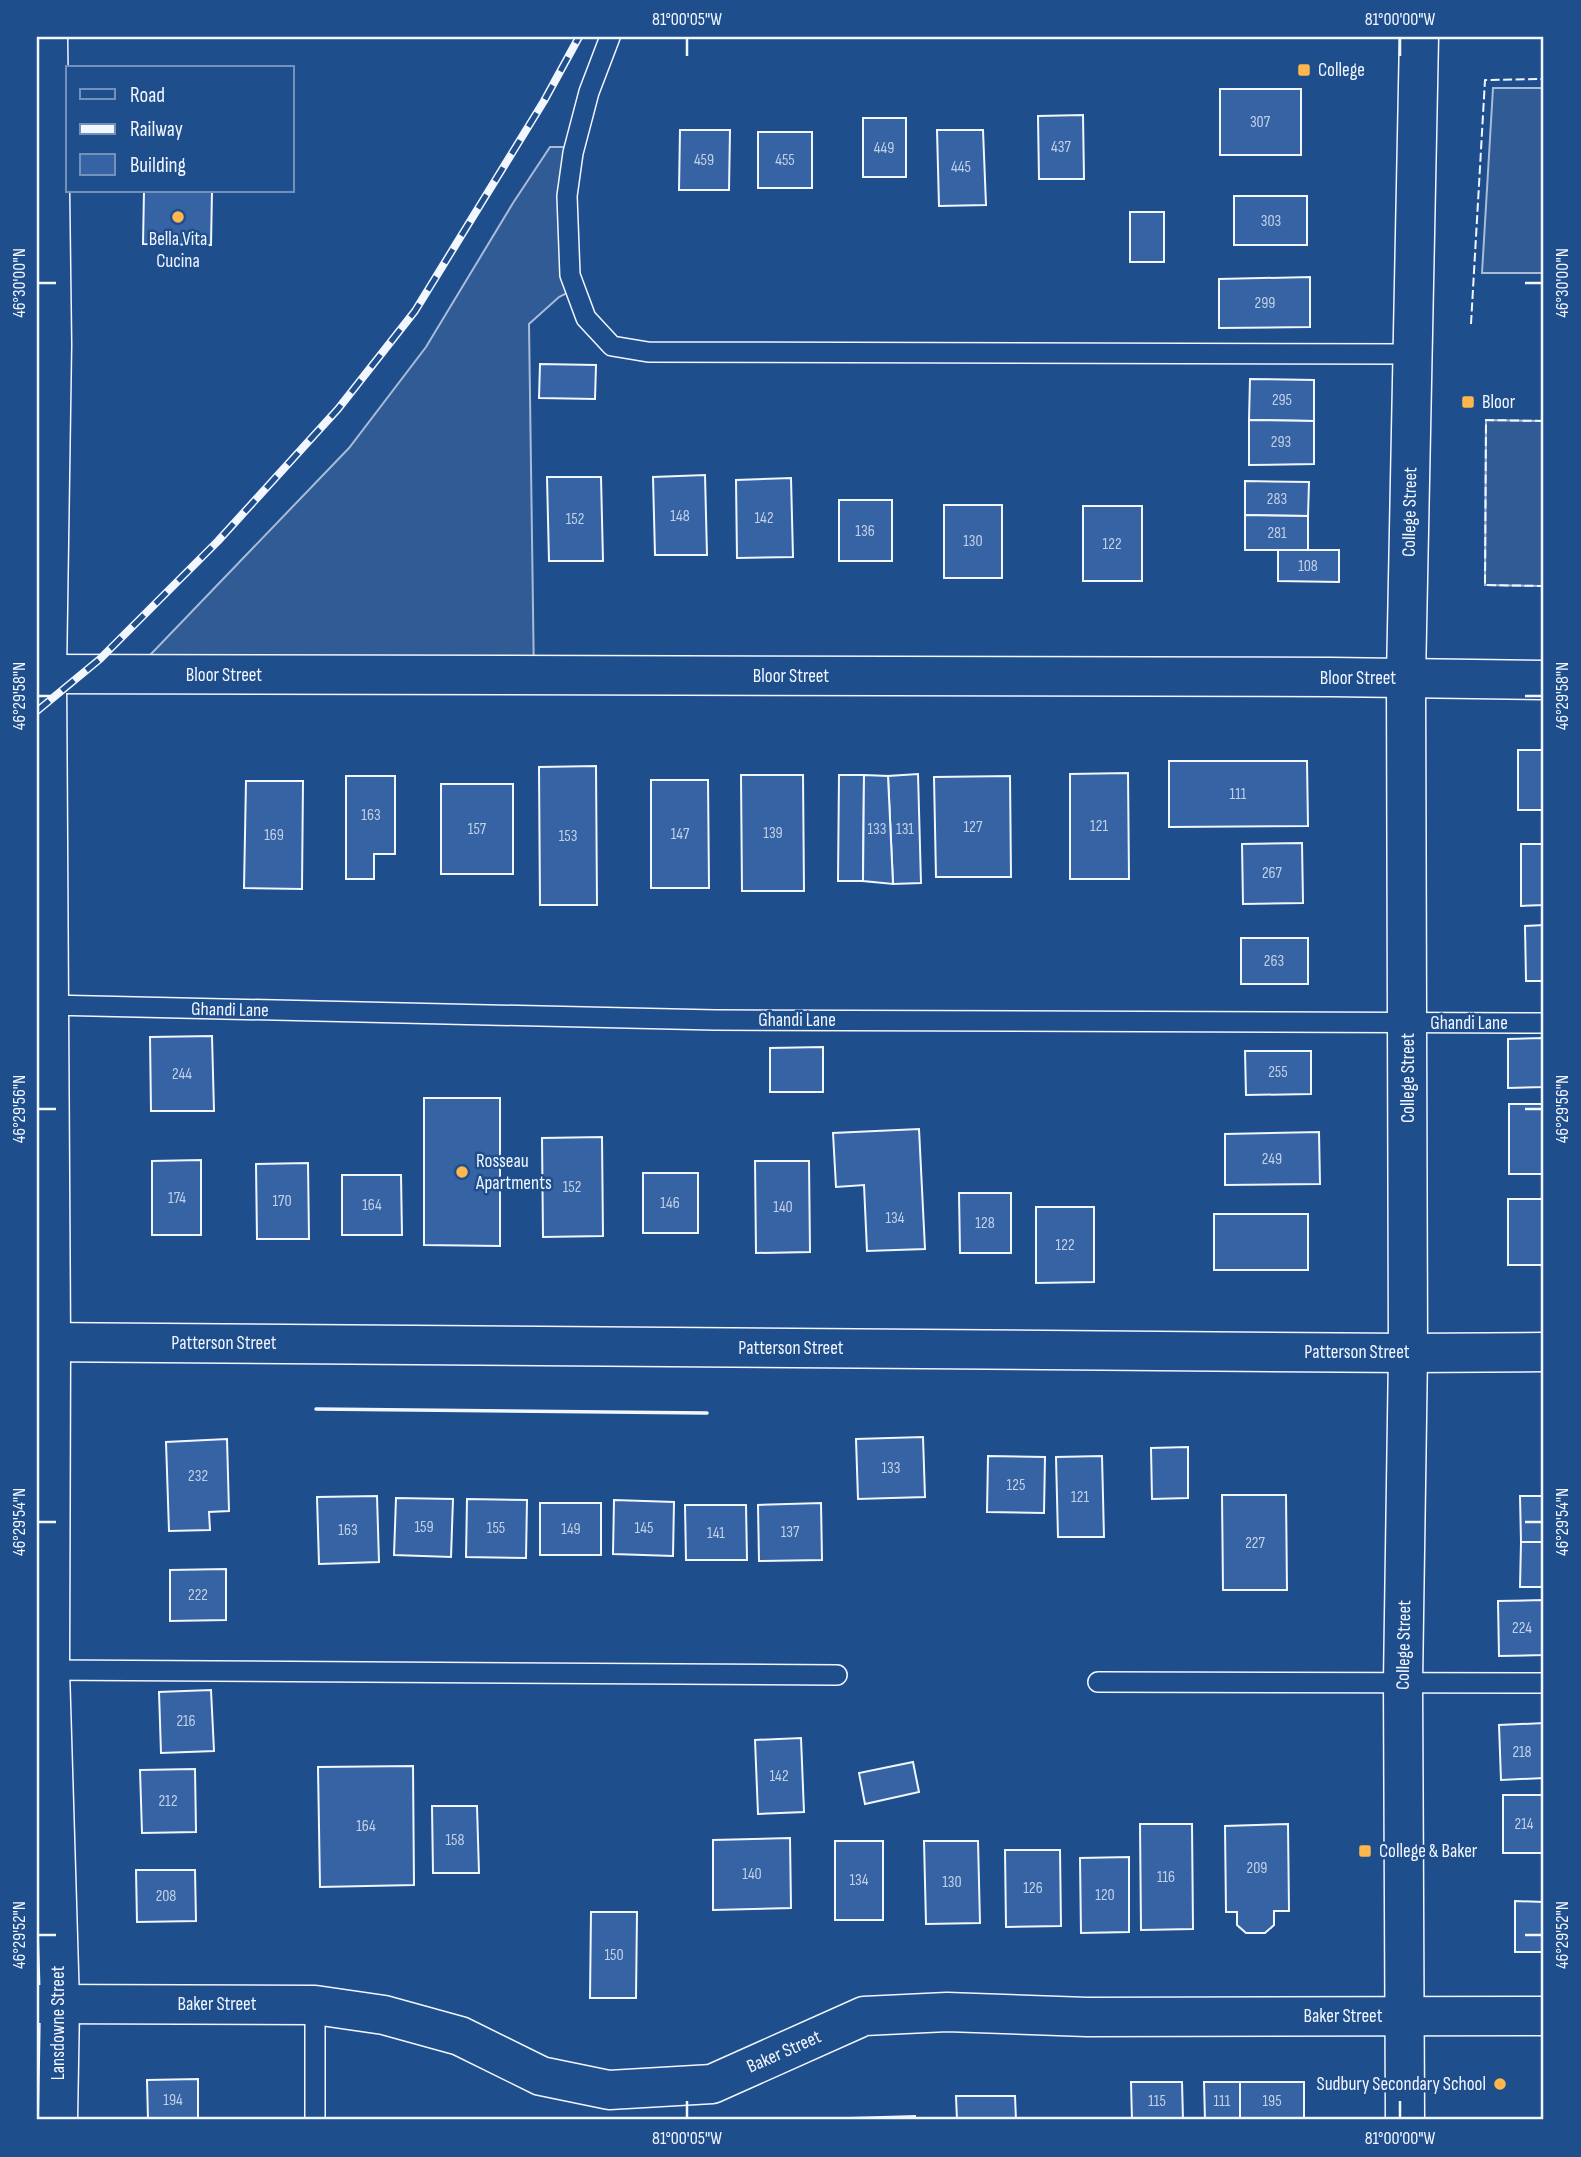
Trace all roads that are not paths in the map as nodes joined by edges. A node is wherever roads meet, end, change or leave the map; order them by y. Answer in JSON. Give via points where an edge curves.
{"nodes":[{"id":1,"x":48,"y":37,"type":"edge"},
{"id":2,"x":610,"y":37,"type":"edge"},
{"id":3,"x":1419,"y":37,"type":"edge"},
{"id":4,"x":44,"y":344,"type":"edge"},
{"id":5,"x":1413,"y":354,"type":"junction"},
{"id":6,"x":42,"y":674,"type":"edge"},
{"id":7,"x":1406,"y":678,"type":"junction"},
{"id":8,"x":1544,"y":680,"type":"edge"},
{"id":9,"x":49,"y":1005,"type":"junction"},
{"id":10,"x":1408,"y":1023,"type":"junction"},
{"id":11,"x":1544,"y":1023,"type":"edge"},
{"id":12,"x":44,"y":1342,"type":"edge"},
{"id":13,"x":1544,"y":1352,"type":"edge"},
{"id":14,"x":1409,"y":1353,"type":"junction"},
{"id":15,"x":43,"y":1670,"type":"edge"},
{"id":16,"x":837,"y":1675,"type":"dead end"},
{"id":17,"x":1098,"y":1682,"type":"dead end"},
{"id":18,"x":1403,"y":1682,"type":"junction"},
{"id":19,"x":1544,"y":1683,"type":"edge"},
{"id":20,"x":48,"y":2004,"type":"edge"},
{"id":21,"x":315,"y":2005,"type":"junction"},
{"id":22,"x":1405,"y":2015,"type":"junction"},
{"id":23,"x":1544,"y":2017,"type":"edge"},
{"id":24,"x":58,"y":2120,"type":"edge"},
{"id":25,"x":315,"y":2120,"type":"edge"},
{"id":26,"x":1405,"y":2120,"type":"edge"}],
"edges":[{"from":1,"to":4,"type":"street","name":"Lansdowne Street"},
{"from":2,"to":5,"type":"lane","via":[[589,92],[567,197],[570,275],[586,318],[612,346],[662,352]]},
{"from":3,"to":5,"type":"street","name":"College Street"},
{"from":4,"to":6,"type":"street","name":"Lansdowne Street"},
{"from":5,"to":7,"type":"street","name":"College Street"},
{"from":6,"to":7,"type":"street","name":"Bloor Street"},
{"from":6,"to":9,"type":"street","name":"Lansdowne Street"},
{"from":7,"to":8,"type":"street","name":"Bloor Street"},
{"from":7,"to":10,"type":"street","name":"College Street"},
{"from":9,"to":10,"type":"lane","name":"Ghandi Lane","via":[[715,1020]]},
{"from":9,"to":12,"type":"street","name":"Lansdowne Street"},
{"from":10,"to":11,"type":"lane","name":"Ghandi Lane"},
{"from":10,"to":14,"type":"street","name":"College Street"},
{"from":12,"to":14,"type":"street","name":"Patterson Street"},
{"from":12,"to":15,"type":"street","name":"Lansdowne Street"},
{"from":13,"to":14,"type":"street","name":"Patterson Street"},
{"from":14,"to":18,"type":"street","name":"College Street"},
{"from":15,"to":16,"type":"lane"},
{"from":15,"to":20,"type":"street","name":"Lansdowne Street"},
{"from":17,"to":18,"type":"lane"},
{"from":18,"to":19,"type":"lane"},
{"from":18,"to":22,"type":"street","name":"College Street"},
{"from":20,"to":21,"type":"street","name":"Baker Street"},
{"from":20,"to":24,"type":"street","name":"Lansdowne Street"},
{"from":21,"to":22,"type":"street","name":"Baker Street","via":[[384,2015],[460,2036],[541,2076],[609,2090],[712,2084],[864,2016],[947,2012],[1087,2017]]},
{"from":21,"to":25,"type":"lane"},
{"from":22,"to":23,"type":"street","name":"Baker Street"},
{"from":22,"to":26,"type":"street","name":"College Street"}]}
